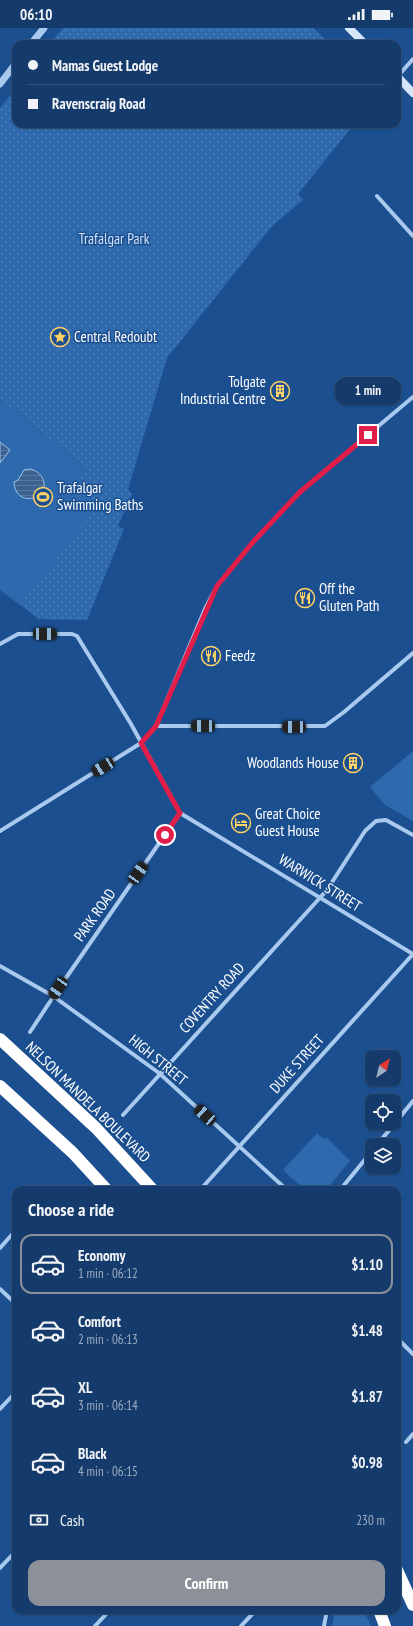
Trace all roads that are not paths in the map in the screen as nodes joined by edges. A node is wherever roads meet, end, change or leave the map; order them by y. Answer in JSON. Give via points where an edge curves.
{"nodes":[{"id":1,"x":44,"y":28,"type":"edge"},
{"id":2,"x":349,"y":28,"type":"edge"},
{"id":3,"x":34,"y":40,"type":"edge"},
{"id":4,"x":361,"y":40,"type":"edge"},
{"id":5,"x":413,"y":60,"type":"edge"},
{"id":6,"x":12,"y":69,"type":"edge"},
{"id":7,"x":401,"y":72,"type":"edge"},
{"id":8,"x":401,"y":80,"type":"edge"},
{"id":9,"x":0,"y":84,"type":"edge"},
{"id":10,"x":413,"y":93,"type":"edge"},
{"id":11,"x":377,"y":196,"type":"dead end"},
{"id":12,"x":413,"y":236,"type":"edge"},
{"id":13,"x":413,"y":397,"type":"edge"},
{"id":14,"x":0,"y":644,"type":"edge"},
{"id":15,"x":413,"y":653,"type":"edge"},
{"id":16,"x":156,"y":726,"type":"junction"},
{"id":17,"x":141,"y":743,"type":"junction"},
{"id":18,"x":180,"y":813,"type":"junction"},
{"id":19,"x":0,"y":831,"type":"edge"},
{"id":20,"x":413,"y":835,"type":"edge"},
{"id":21,"x":320,"y":898,"type":"junction"},
{"id":22,"x":413,"y":954,"type":"edge"},
{"id":23,"x":0,"y":966,"type":"edge"},
{"id":24,"x":53,"y":996,"type":"junction"},
{"id":25,"x":30,"y":1032,"type":"dead end"},
{"id":26,"x":0,"y":1039,"type":"edge"},
{"id":27,"x":159,"y":1073,"type":"junction"},
{"id":28,"x":0,"y":1086,"type":"edge"},
{"id":29,"x":413,"y":1101,"type":"edge"},
{"id":30,"x":123,"y":1115,"type":"dead end"},
{"id":31,"x":383,"y":1138,"type":"edge"},
{"id":32,"x":239,"y":1146,"type":"junction"},
{"id":33,"x":365,"y":1160,"type":"edge"},
{"id":34,"x":103,"y":1186,"type":"edge"},
{"id":35,"x":149,"y":1186,"type":"edge"},
{"id":36,"x":204,"y":1186,"type":"edge"},
{"id":37,"x":283,"y":1186,"type":"edge"},
{"id":38,"x":343,"y":1186,"type":"edge"},
{"id":39,"x":12,"y":1234,"type":"edge"},
{"id":40,"x":0,"y":1248,"type":"edge"},
{"id":41,"x":0,"y":1289,"type":"edge"},
{"id":42,"x":12,"y":1300,"type":"edge"},
{"id":43,"x":401,"y":1342,"type":"edge"},
{"id":44,"x":413,"y":1354,"type":"edge"},
{"id":45,"x":12,"y":1396,"type":"edge"},
{"id":46,"x":0,"y":1409,"type":"edge"},
{"id":47,"x":413,"y":1434,"type":"edge"},
{"id":48,"x":406,"y":1442,"type":"dead end"},
{"id":49,"x":12,"y":1555,"type":"edge"},
{"id":50,"x":0,"y":1568,"type":"edge"},
{"id":51,"x":401,"y":1579,"type":"edge"},
{"id":52,"x":412,"y":1603,"type":"edge"},
{"id":53,"x":106,"y":1614,"type":"edge"},
{"id":54,"x":252,"y":1614,"type":"edge"},
{"id":55,"x":326,"y":1614,"type":"edge"},
{"id":56,"x":380,"y":1614,"type":"edge"},
{"id":57,"x":95,"y":1626,"type":"edge"},
{"id":58,"x":241,"y":1626,"type":"edge"},
{"id":59,"x":324,"y":1626,"type":"edge"},
{"id":60,"x":385,"y":1626,"type":"edge"}],
"edges":[{"from":1,"to":3,"type":"street"},
{"from":2,"to":4,"type":"main road"},
{"from":5,"to":7,"type":"street"},
{"from":6,"to":9,"type":"street"},
{"from":8,"to":10,"type":"main road"},
{"from":11,"to":12,"type":"street"},
{"from":13,"to":16,"type":"street","via":[[300,492],[253,542],[217,586]]},
{"from":14,"to":17,"type":"street","name":"WARWICK STREET","via":[[18,634],[77,636]]},
{"from":15,"to":16,"type":"street","via":[[325,726]]},
{"from":16,"to":17,"type":"street"},
{"from":17,"to":18,"type":"street","name":"WARWICK STREET"},
{"from":17,"to":19,"type":"street"},
{"from":18,"to":21,"type":"street","name":"WARWICK STREET"},
{"from":18,"to":24,"type":"street","name":"PARK ROAD"},
{"from":20,"to":21,"type":"street","name":"COVENTRY ROAD","via":[[386,820],[376,821],[366,831]]},
{"from":21,"to":22,"type":"street","name":"WARWICK STREET"},
{"from":21,"to":27,"type":"street","name":"COVENTRY ROAD"},
{"from":22,"to":32,"type":"street","name":"DUKE STREET"},
{"from":23,"to":24,"type":"street","name":"HIGH STREET"},
{"from":24,"to":25,"type":"street","name":"PARK ROAD"},
{"from":24,"to":27,"type":"street","name":"HIGH STREET"},
{"from":26,"to":35,"type":"highway","name":"NELSON MANDELA BOULEVARD","via":[[96,1128]]},
{"from":27,"to":30,"type":"street","name":"COVENTRY ROAD"},
{"from":27,"to":32,"type":"street","name":"HIGH STREET"},
{"from":28,"to":34,"type":"highway","via":[[73,1153]]},
{"from":29,"to":31,"type":"street"},
{"from":32,"to":36,"type":"street","name":"DUKE STREET"},
{"from":32,"to":37,"type":"street","name":"HIGH STREET"},
{"from":33,"to":38,"type":"street"},
{"from":39,"to":40,"type":"street"},
{"from":41,"to":42,"type":"street"},
{"from":43,"to":44,"type":"street"},
{"from":45,"to":46,"type":"street"},
{"from":47,"to":48,"type":"street"},
{"from":49,"to":50,"type":"street"},
{"from":51,"to":52,"type":"highway"},
{"from":53,"to":57,"type":"street"},
{"from":54,"to":58,"type":"street"},
{"from":55,"to":59,"type":"street"},
{"from":56,"to":60,"type":"highway"}]}
